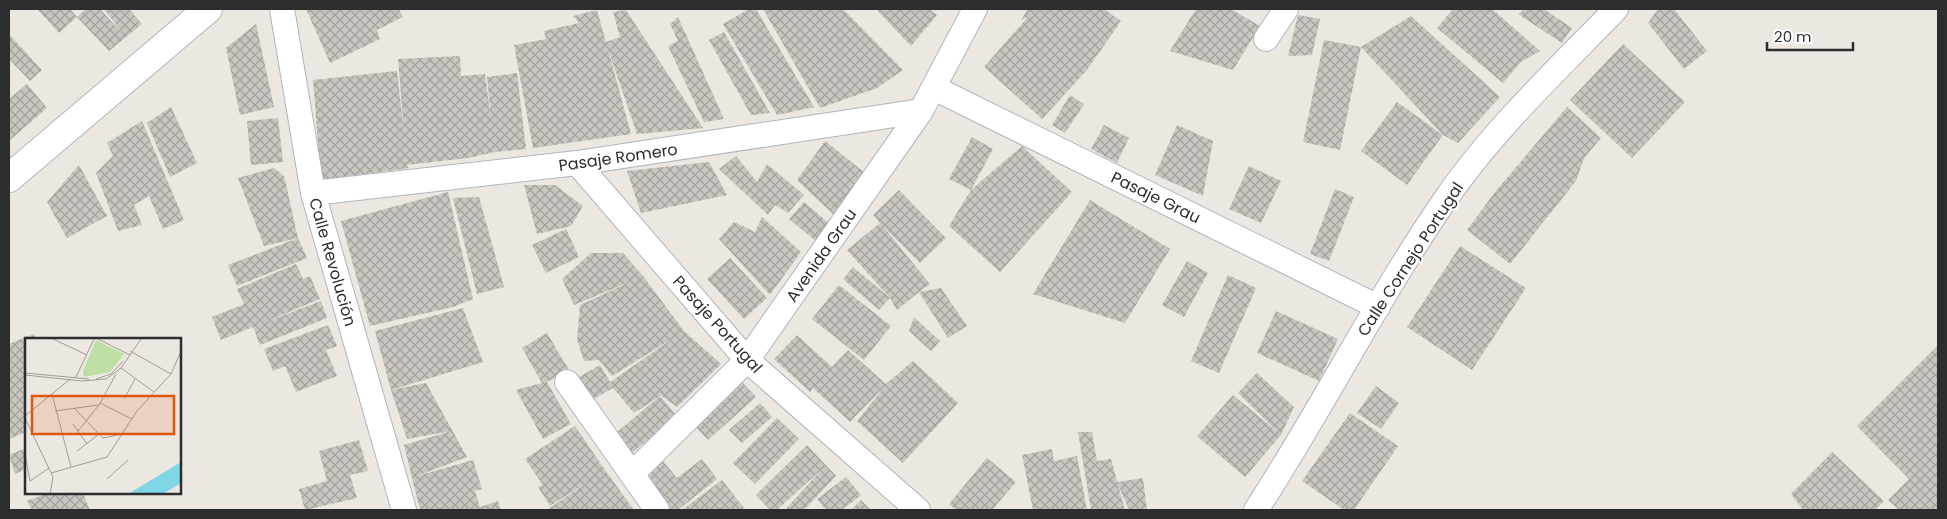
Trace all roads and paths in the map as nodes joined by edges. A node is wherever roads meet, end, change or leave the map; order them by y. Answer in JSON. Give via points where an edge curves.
{"nodes":[{"id":1,"x":208,"y":9,"type":"edge"},
{"id":2,"x":282,"y":9,"type":"edge"},
{"id":3,"x":976,"y":9,"type":"edge"},
{"id":4,"x":1286,"y":9,"type":"edge"},
{"id":5,"x":1616,"y":9,"type":"edge"},
{"id":6,"x":1266,"y":39,"type":"dead end"},
{"id":7,"x":934,"y":88,"type":"junction"},
{"id":8,"x":921,"y":111,"type":"junction"},
{"id":9,"x":578,"y":163,"type":"junction"},
{"id":10,"x":9,"y":178,"type":"edge"},
{"id":11,"x":313,"y":193,"type":"junction"},
{"id":12,"x":1378,"y":307,"type":"junction"},
{"id":13,"x":748,"y":360,"type":"junction"},
{"id":14,"x":566,"y":382,"type":"dead end"},
{"id":15,"x":632,"y":474,"type":"junction"},
{"id":16,"x":404,"y":510,"type":"edge"},
{"id":17,"x":657,"y":510,"type":"edge"},
{"id":18,"x":918,"y":510,"type":"edge"},
{"id":19,"x":1255,"y":510,"type":"edge"}],
"edges":[{"from":1,"to":10,"type":"main road"},
{"from":2,"to":11,"type":"street","name":"Calle Revolución"},
{"from":3,"to":7,"type":"street","name":"Avenida Grau"},
{"from":4,"to":6,"type":"street"},
{"from":5,"to":12,"type":"street","name":"Calle Cornejo Portugal","via":[[1497,134],[1445,199]]},
{"from":7,"to":8,"type":"street","name":"Avenida Grau"},
{"from":7,"to":12,"type":"street","name":"Pasaje Grau"},
{"from":8,"to":9,"type":"street","name":"Pasaje Romero"},
{"from":8,"to":13,"type":"street","name":"Avenida Grau"},
{"from":9,"to":11,"type":"street","name":"Pasaje Romero"},
{"from":9,"to":13,"type":"street","name":"Pasaje Portugal"},
{"from":11,"to":16,"type":"street","name":"Calle Revolución"},
{"from":12,"to":19,"type":"street","name":"Calle Cornejo Portugal"},
{"from":13,"to":15,"type":"street","name":"Avenida Grau"},
{"from":13,"to":18,"type":"street","name":"Pasaje Portugal"},
{"from":14,"to":15,"type":"street"},
{"from":15,"to":17,"type":"street"}]}
